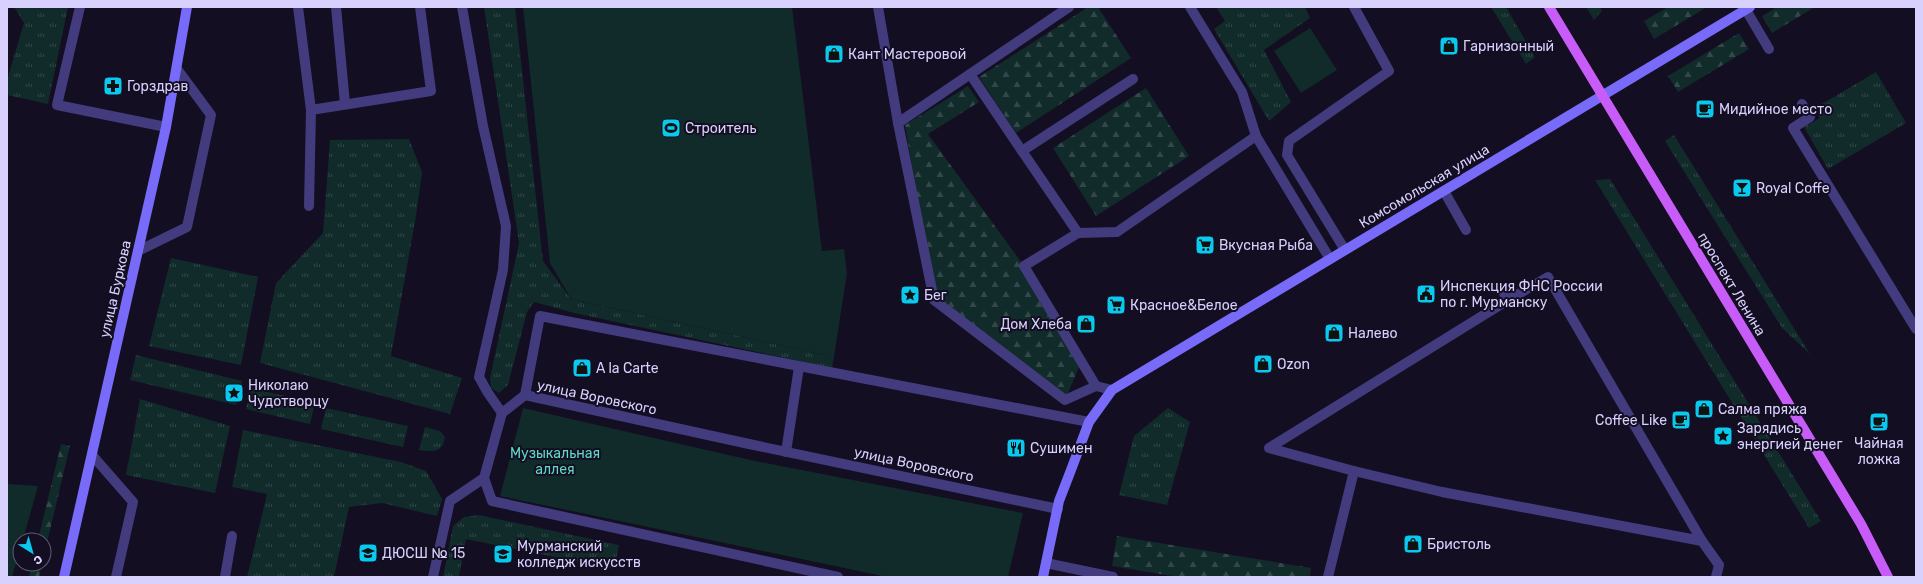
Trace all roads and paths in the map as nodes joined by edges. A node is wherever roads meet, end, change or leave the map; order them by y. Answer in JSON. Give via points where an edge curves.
{"nodes":[{"id":1,"x":80,"y":7,"type":"edge"},
{"id":2,"x":187,"y":7,"type":"edge"},
{"id":3,"x":298,"y":7,"type":"edge"},
{"id":4,"x":336,"y":7,"type":"edge"},
{"id":5,"x":420,"y":7,"type":"edge"},
{"id":6,"x":462,"y":7,"type":"edge"},
{"id":7,"x":878,"y":7,"type":"edge"},
{"id":8,"x":1069,"y":7,"type":"edge"},
{"id":9,"x":1190,"y":7,"type":"edge"},
{"id":10,"x":1354,"y":7,"type":"edge"},
{"id":11,"x":1549,"y":7,"type":"edge"},
{"id":12,"x":1748,"y":8,"type":"edge"},
{"id":13,"x":1770,"y":49,"type":"dead end"},
{"id":14,"x":177,"y":69,"type":"junction"},
{"id":15,"x":970,"y":74,"type":"junction"},
{"id":16,"x":1132,"y":79,"type":"dead end"},
{"id":17,"x":1602,"y":96,"type":"junction"},
{"id":18,"x":345,"y":104,"type":"junction"},
{"id":19,"x":1802,"y":104,"type":"dead end"},
{"id":20,"x":311,"y":110,"type":"junction"},
{"id":21,"x":898,"y":123,"type":"junction"},
{"id":22,"x":166,"y":128,"type":"junction"},
{"id":23,"x":1256,"y":136,"type":"junction"},
{"id":24,"x":1022,"y":151,"type":"junction"},
{"id":25,"x":1444,"y":191,"type":"junction"},
{"id":26,"x":309,"y":206,"type":"dead end"},
{"id":27,"x":1466,"y":230,"type":"dead end"},
{"id":28,"x":1078,"y":233,"type":"junction"},
{"id":29,"x":1344,"y":250,"type":"junction"},
{"id":30,"x":138,"y":251,"type":"junction"},
{"id":31,"x":1330,"y":259,"type":"junction"},
{"id":32,"x":1500,"y":287,"type":"dead end"},
{"id":33,"x":1508,"y":300,"type":"junction"},
{"id":34,"x":1916,"y":329,"type":"edge"},
{"id":35,"x":799,"y":367,"type":"junction"},
{"id":36,"x":1096,"y":386,"type":"junction"},
{"id":37,"x":1112,"y":390,"type":"junction"},
{"id":38,"x":525,"y":395,"type":"junction"},
{"id":39,"x":502,"y":413,"type":"junction"},
{"id":40,"x":1089,"y":422,"type":"junction"},
{"id":41,"x":786,"y":452,"type":"junction"},
{"id":42,"x":92,"y":454,"type":"junction"},
{"id":43,"x":1354,"y":471,"type":"junction"},
{"id":44,"x":484,"y":478,"type":"junction"},
{"id":45,"x":1058,"y":509,"type":"junction"},
{"id":46,"x":232,"y":536,"type":"dead end"},
{"id":47,"x":1702,"y":541,"type":"junction"},
{"id":48,"x":1046,"y":563,"type":"junction"},
{"id":49,"x":64,"y":577,"type":"edge"},
{"id":50,"x":116,"y":577,"type":"edge"},
{"id":51,"x":225,"y":577,"type":"edge"},
{"id":52,"x":433,"y":577,"type":"edge"},
{"id":53,"x":838,"y":577,"type":"edge"},
{"id":54,"x":1043,"y":577,"type":"edge"},
{"id":55,"x":1113,"y":577,"type":"edge"},
{"id":56,"x":1328,"y":577,"type":"edge"},
{"id":57,"x":1716,"y":577,"type":"edge"},
{"id":58,"x":1888,"y":577,"type":"edge"}],
"edges":[{"from":1,"to":22,"type":"street","via":[[57,105]]},
{"from":2,"to":14,"type":"street","name":"улица Буркова"},
{"from":3,"to":20,"type":"street"},
{"from":4,"to":18,"type":"street"},
{"from":5,"to":18,"type":"street","via":[[431,91]]},
{"from":6,"to":39,"type":"street","via":[[483,126],[506,226],[503,270],[479,377]]},
{"from":7,"to":21,"type":"street"},
{"from":8,"to":15,"type":"street"},
{"from":9,"to":23,"type":"street","via":[[1242,92]]},
{"from":10,"to":29,"type":"street","via":[[1389,71],[1288,141],[1287,155]]},
{"from":11,"to":17,"type":"main road","name":"проспект Ленина"},
{"from":12,"to":13,"type":"street"},
{"from":12,"to":17,"type":"street","name":"Комсомольская улица"},
{"from":14,"to":22,"type":"street","name":"улица Буркова"},
{"from":14,"to":30,"type":"street","via":[[211,115],[187,227]]},
{"from":15,"to":21,"type":"street"},
{"from":15,"to":24,"type":"street"},
{"from":16,"to":24,"type":"street"},
{"from":17,"to":25,"type":"street","name":"Комсомольская улица"},
{"from":17,"to":58,"type":"main road","name":"проспект Ленина","via":[[1861,524]]},
{"from":18,"to":20,"type":"street"},
{"from":19,"to":34,"type":"street","via":[[1810,117],[1793,128]]},
{"from":20,"to":26,"type":"street"},
{"from":21,"to":36,"type":"street","via":[[934,300],[1065,400]]},
{"from":22,"to":30,"type":"street","name":"улица Буркова"},
{"from":23,"to":28,"type":"street","via":[[1117,232]]},
{"from":23,"to":31,"type":"street"},
{"from":24,"to":28,"type":"street"},
{"from":25,"to":27,"type":"street"},
{"from":25,"to":29,"type":"street","name":"Комсомольская улица"},
{"from":28,"to":36,"type":"street","via":[[1024,266]]},
{"from":29,"to":31,"type":"street","name":"Комсомольская улица"},
{"from":30,"to":42,"type":"street","name":"улица Буркова"},
{"from":31,"to":37,"type":"street","name":"Комсомольская улица"},
{"from":32,"to":33,"type":"street"},
{"from":33,"to":43,"type":"street","via":[[1269,448]]},
{"from":33,"to":47,"type":"street","via":[[1548,277]]},
{"from":35,"to":38,"type":"street","via":[[540,316]]},
{"from":35,"to":40,"type":"street"},
{"from":35,"to":41,"type":"street"},
{"from":36,"to":37,"type":"street"},
{"from":37,"to":40,"type":"street"},
{"from":38,"to":39,"type":"street","name":"улица Воровского"},
{"from":38,"to":41,"type":"street","name":"улица Воровского"},
{"from":39,"to":44,"type":"street"},
{"from":40,"to":45,"type":"street"},
{"from":41,"to":45,"type":"street","name":"улица Воровского"},
{"from":42,"to":49,"type":"street","name":"улица Буркова"},
{"from":42,"to":50,"type":"street","via":[[133,502]]},
{"from":43,"to":47,"type":"street","via":[[1442,492]]},
{"from":43,"to":56,"type":"street"},
{"from":44,"to":52,"type":"street","via":[[450,501]]},
{"from":44,"to":53,"type":"street","via":[[492,500]]},
{"from":45,"to":48,"type":"street"},
{"from":46,"to":51,"type":"street"},
{"from":47,"to":57,"type":"street","via":[[1719,565]]},
{"from":48,"to":54,"type":"street"},
{"from":48,"to":55,"type":"street"}]}
